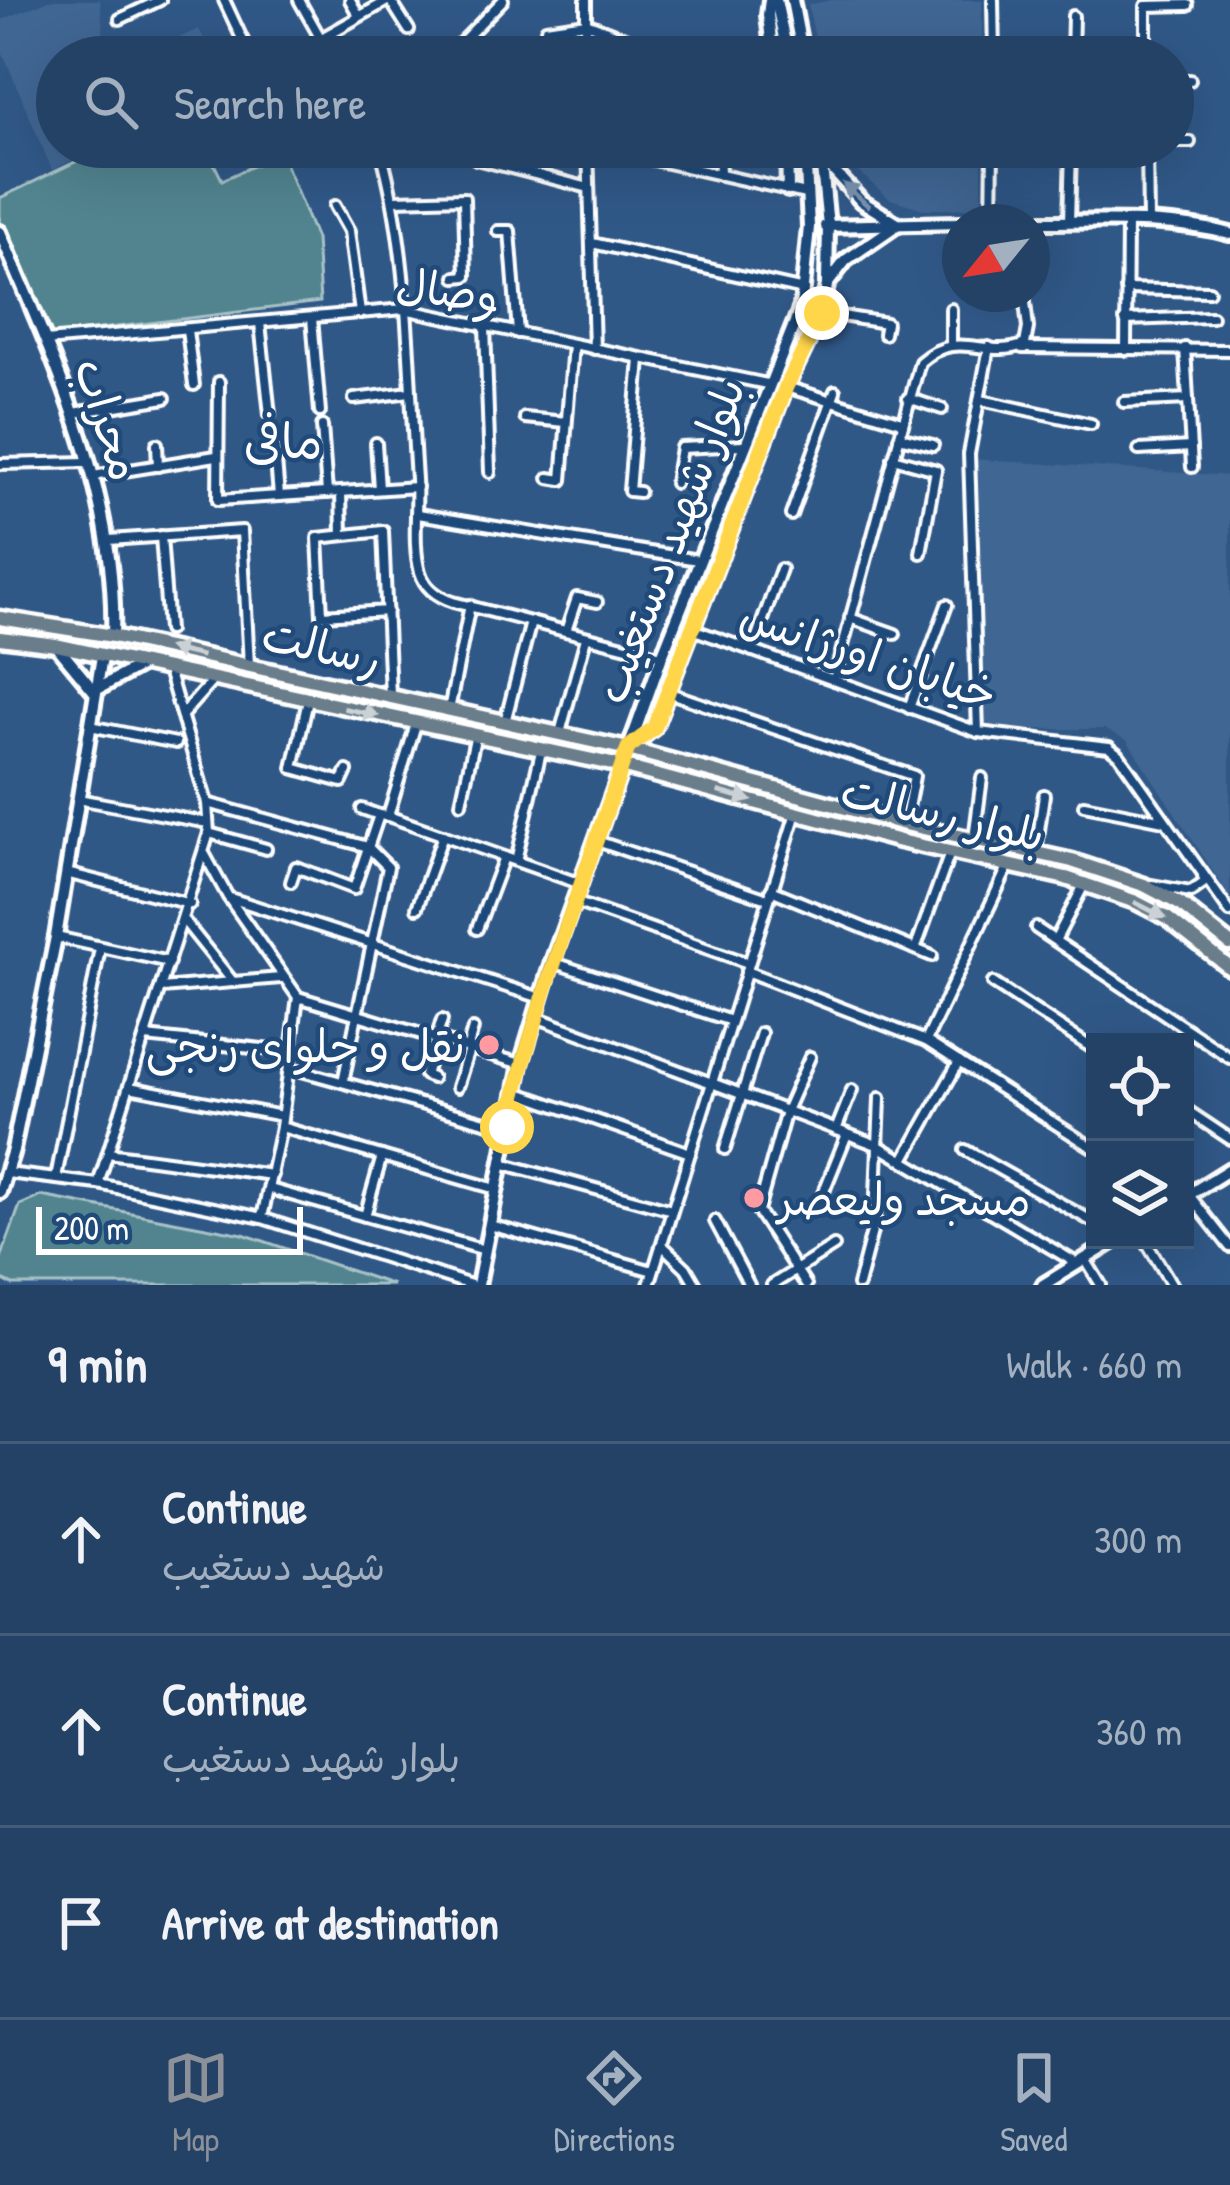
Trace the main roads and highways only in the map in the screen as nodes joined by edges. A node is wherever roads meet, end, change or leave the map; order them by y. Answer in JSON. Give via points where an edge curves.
{"nodes":[{"id":1,"x":773,"y":0,"type":"edge"},
{"id":2,"x":792,"y":0,"type":"edge"},
{"id":3,"x":770,"y":36,"type":"edge"},
{"id":4,"x":782,"y":36,"type":"edge"},
{"id":5,"x":799,"y":36,"type":"edge"},
{"id":6,"x":787,"y":168,"type":"edge"},
{"id":7,"x":805,"y":168,"type":"edge"},
{"id":8,"x":822,"y":168,"type":"edge"},
{"id":9,"x":833,"y":168,"type":"edge"},
{"id":10,"x":788,"y":190,"type":"road end"},
{"id":11,"x":1050,"y":222,"type":"edge"},
{"id":12,"x":942,"y":223,"type":"edge"},
{"id":13,"x":899,"y":224,"type":"junction"},
{"id":14,"x":828,"y":226,"type":"junction"},
{"id":15,"x":809,"y":227,"type":"junction"},
{"id":16,"x":0,"y":232,"type":"edge"},
{"id":17,"x":1230,"y":235,"type":"edge"},
{"id":18,"x":827,"y":285,"type":"junction"},
{"id":19,"x":767,"y":384,"type":"junction"},
{"id":20,"x":786,"y":387,"type":"junction"},
{"id":21,"x":0,"y":618,"type":"edge"},
{"id":22,"x":113,"y":636,"type":"junction"},
{"id":23,"x":0,"y":638,"type":"edge"},
{"id":24,"x":56,"y":645,"type":"junction"},
{"id":25,"x":102,"y":656,"type":"junction"},
{"id":26,"x":143,"y":664,"type":"junction"},
{"id":27,"x":94,"y":691,"type":"junction"},
{"id":28,"x":449,"y":711,"type":"junction"},
{"id":29,"x":446,"y":730,"type":"junction"},
{"id":30,"x":628,"y":748,"type":"junction"},
{"id":31,"x":622,"y":766,"type":"junction"},
{"id":32,"x":905,"y":824,"type":"junction"},
{"id":33,"x":901,"y":841,"type":"junction"},
{"id":34,"x":1072,"y":860,"type":"junction"},
{"id":35,"x":1066,"y":878,"type":"junction"},
{"id":36,"x":1230,"y":944,"type":"edge"},
{"id":37,"x":1230,"y":968,"type":"edge"},
{"id":38,"x":1230,"y":1169,"type":"edge"},
{"id":39,"x":0,"y":1192,"type":"edge"},
{"id":40,"x":1194,"y":1192,"type":"edge"},
{"id":41,"x":1101,"y":1249,"type":"edge"},
{"id":42,"x":474,"y":1285,"type":"edge"},
{"id":43,"x":1043,"y":1285,"type":"edge"}],
"edges":[{"from":1,"to":3,"type":"main road"},
{"from":1,"to":4,"type":"main road"},
{"from":2,"to":5,"type":"main road"},
{"from":6,"to":10,"type":"main road"},
{"from":7,"to":15,"type":"main road","name":"بلوار شهید دستغیب"},
{"from":8,"to":14,"type":"main road","name":"بلوار شهید دستغیب"},
{"from":13,"to":9,"type":"main road","one_way":true,"via":[[861,201]]},
{"from":11,"to":17,"type":"main road","via":[[1196,225]]},
{"from":12,"to":13,"type":"main road"},
{"from":13,"to":14,"type":"main road"},
{"from":13,"to":18,"type":"main road","via":[[846,260]]},
{"from":14,"to":15,"type":"main road"},
{"from":14,"to":18,"type":"main road","name":"بلوار شهید دستغیب"},
{"from":15,"to":19,"type":"main road","name":"بلوار شهید دستغیب","via":[[806,290]]},
{"from":16,"to":22,"type":"main road","name":"محراب","via":[[93,476],[115,586]]},
{"from":18,"to":20,"type":"main road","name":"بلوار شهید دستغیب"},
{"from":19,"to":20,"type":"main road"},
{"from":19,"to":30,"type":"main road","name":"بلوار شهید دستغیب"},
{"from":20,"to":30,"type":"main road","name":"بلوار شهید دستغیب","via":[[654,728]]},
{"from":21,"to":22,"type":"main road","name":"رسالت"},
{"from":28,"to":22,"type":"main road","name":"رسالت","one_way":true},
{"from":23,"to":24,"type":"main road","name":"رسالت"},
{"from":24,"to":25,"type":"main road","name":"رسالت"},
{"from":24,"to":27,"type":"main road"},
{"from":25,"to":26,"type":"main road","name":"رسالت"},
{"from":25,"to":27,"type":"main road"},
{"from":26,"to":27,"type":"main road"},
{"from":26,"to":29,"type":"main road","name":"رسالت","one_way":true},
{"from":27,"to":39,"type":"main road","via":[[56,937]]},
{"from":28,"to":29,"type":"main road"},
{"from":28,"to":30,"type":"main road","name":"رسالت"},
{"from":29,"to":31,"type":"main road","name":"رسالت"},
{"from":30,"to":31,"type":"main road"},
{"from":30,"to":32,"type":"main road","name":"بلوار رسالت"},
{"from":31,"to":33,"type":"main road","name":"بلوار رسالت","one_way":true},
{"from":31,"to":42,"type":"main road","via":[[521,1064]]},
{"from":32,"to":33,"type":"main road"},
{"from":32,"to":34,"type":"main road","name":"بلوار رسالت"},
{"from":33,"to":35,"type":"main road","name":"بلوار رسالت"},
{"from":34,"to":35,"type":"main road"},
{"from":34,"to":36,"type":"main road","name":"بلوار رسالت","via":[[1180,904]]},
{"from":35,"to":37,"type":"main road","name":"بلوار رسالت","one_way":true,"via":[[1167,918]]},
{"from":38,"to":40,"type":"main road"},
{"from":41,"to":43,"type":"main road"}]}
